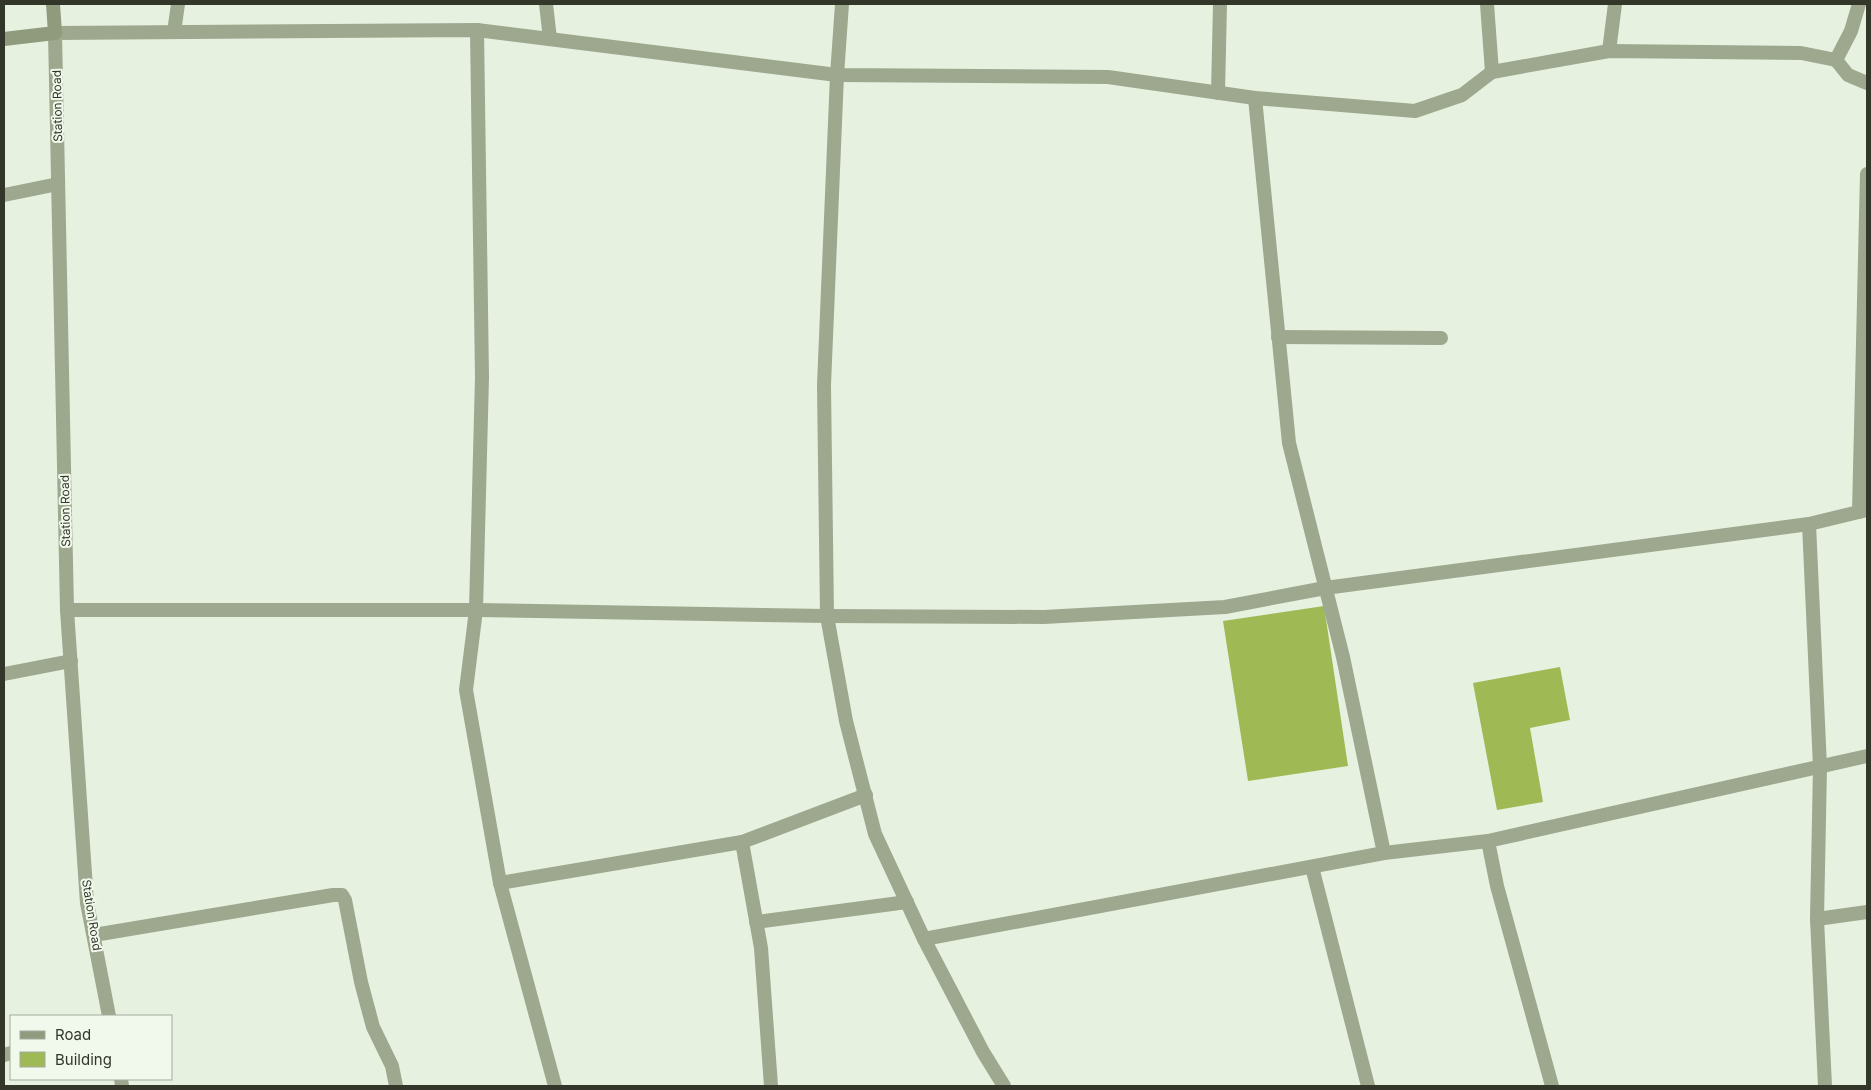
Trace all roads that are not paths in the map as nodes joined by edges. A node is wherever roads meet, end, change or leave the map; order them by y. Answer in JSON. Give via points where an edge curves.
{"nodes":[{"id":1,"x":53,"y":4,"type":"edge"},
{"id":2,"x":178,"y":4,"type":"edge"},
{"id":3,"x":546,"y":4,"type":"edge"},
{"id":4,"x":842,"y":4,"type":"edge"},
{"id":5,"x":1220,"y":4,"type":"edge"},
{"id":6,"x":1487,"y":4,"type":"edge"},
{"id":7,"x":1615,"y":4,"type":"edge"},
{"id":8,"x":1859,"y":4,"type":"edge"},
{"id":9,"x":477,"y":30,"type":"junction"},
{"id":10,"x":174,"y":32,"type":"junction"},
{"id":11,"x":56,"y":33,"type":"junction"},
{"id":12,"x":4,"y":39,"type":"edge"},
{"id":13,"x":550,"y":39,"type":"junction"},
{"id":14,"x":1609,"y":51,"type":"junction"},
{"id":15,"x":1836,"y":60,"type":"junction"},
{"id":16,"x":1492,"y":72,"type":"junction"},
{"id":17,"x":837,"y":75,"type":"junction"},
{"id":18,"x":1867,"y":83,"type":"edge"},
{"id":19,"x":1218,"y":93,"type":"junction"},
{"id":20,"x":1255,"y":98,"type":"junction"},
{"id":21,"x":1867,"y":174,"type":"edge"},
{"id":22,"x":58,"y":184,"type":"junction"},
{"id":23,"x":4,"y":195,"type":"edge"},
{"id":24,"x":1278,"y":337,"type":"junction"},
{"id":25,"x":1441,"y":338,"type":"dead end"},
{"id":26,"x":1863,"y":511,"type":"edge"},
{"id":27,"x":1809,"y":524,"type":"junction"},
{"id":28,"x":1325,"y":588,"type":"junction"},
{"id":29,"x":67,"y":610,"type":"junction"},
{"id":30,"x":476,"y":610,"type":"junction"},
{"id":31,"x":827,"y":616,"type":"junction"},
{"id":32,"x":71,"y":661,"type":"junction"},
{"id":33,"x":4,"y":674,"type":"edge"},
{"id":34,"x":1867,"y":756,"type":"edge"},
{"id":35,"x":1820,"y":766,"type":"junction"},
{"id":36,"x":866,"y":795,"type":"junction"},
{"id":37,"x":1488,"y":841,"type":"junction"},
{"id":38,"x":742,"y":842,"type":"junction"},
{"id":39,"x":1384,"y":853,"type":"junction"},
{"id":40,"x":1312,"y":867,"type":"junction"},
{"id":41,"x":500,"y":883,"type":"junction"},
{"id":42,"x":907,"y":902,"type":"junction"},
{"id":43,"x":1867,"y":912,"type":"edge"},
{"id":44,"x":1817,"y":919,"type":"junction"},
{"id":45,"x":756,"y":922,"type":"junction"},
{"id":46,"x":94,"y":935,"type":"junction"},
{"id":47,"x":924,"y":939,"type":"junction"},
{"id":48,"x":109,"y":1015,"type":"edge"},
{"id":49,"x":396,"y":1086,"type":"edge"},
{"id":50,"x":555,"y":1086,"type":"edge"},
{"id":51,"x":771,"y":1086,"type":"edge"},
{"id":52,"x":1004,"y":1086,"type":"edge"},
{"id":53,"x":1368,"y":1086,"type":"edge"},
{"id":54,"x":1552,"y":1086,"type":"edge"},
{"id":55,"x":1825,"y":1086,"type":"edge"}],
"edges":[{"from":1,"to":11,"type":"main road","name":"Station Road"},
{"from":2,"to":10,"type":"street"},
{"from":3,"to":13,"type":"street"},
{"from":4,"to":17,"type":"street"},
{"from":5,"to":19,"type":"street"},
{"from":6,"to":16,"type":"street"},
{"from":7,"to":14,"type":"street"},
{"from":8,"to":15,"type":"street","via":[[1851,31]]},
{"from":9,"to":10,"type":"street"},
{"from":9,"to":13,"type":"street"},
{"from":9,"to":30,"type":"street","via":[[482,377]]},
{"from":10,"to":11,"type":"street"},
{"from":11,"to":12,"type":"main road"},
{"from":11,"to":22,"type":"street","name":"Station Road"},
{"from":13,"to":17,"type":"street"},
{"from":14,"to":15,"type":"street","via":[[1801,53]]},
{"from":14,"to":16,"type":"street"},
{"from":15,"to":18,"type":"street","via":[[1848,75]]},
{"from":16,"to":20,"type":"street","via":[[1462,95],[1416,111]]},
{"from":17,"to":19,"type":"street","via":[[1108,77]]},
{"from":17,"to":31,"type":"street","via":[[824,385]]},
{"from":19,"to":20,"type":"street"},
{"from":20,"to":24,"type":"street"},
{"from":21,"to":26,"type":"street"},
{"from":22,"to":23,"type":"street"},
{"from":22,"to":29,"type":"street","name":"Station Road"},
{"from":24,"to":25,"type":"street"},
{"from":24,"to":28,"type":"street","via":[[1289,443]]},
{"from":26,"to":27,"type":"street"},
{"from":27,"to":28,"type":"street"},
{"from":27,"to":35,"type":"street"},
{"from":28,"to":31,"type":"street","via":[[1225,607],[1063,616]]},
{"from":28,"to":39,"type":"street","via":[[1343,657]]},
{"from":29,"to":30,"type":"street"},
{"from":29,"to":32,"type":"street","name":"Station Road"},
{"from":30,"to":31,"type":"street"},
{"from":30,"to":41,"type":"street","via":[[466,690]]},
{"from":31,"to":36,"type":"street","via":[[846,721]]},
{"from":32,"to":33,"type":"street"},
{"from":32,"to":46,"type":"street","name":"Station Road","via":[[87,903]]},
{"from":34,"to":35,"type":"street"},
{"from":35,"to":37,"type":"street"},
{"from":35,"to":44,"type":"street"},
{"from":36,"to":38,"type":"street"},
{"from":36,"to":42,"type":"street","via":[[876,834]]},
{"from":37,"to":39,"type":"street"},
{"from":37,"to":54,"type":"street","via":[[1497,886]]},
{"from":38,"to":41,"type":"street"},
{"from":38,"to":45,"type":"street"},
{"from":39,"to":40,"type":"street"},
{"from":40,"to":47,"type":"street"},
{"from":40,"to":53,"type":"street"},
{"from":41,"to":50,"type":"street"},
{"from":42,"to":45,"type":"street"},
{"from":42,"to":47,"type":"street"},
{"from":43,"to":44,"type":"street"},
{"from":44,"to":55,"type":"street"},
{"from":45,"to":51,"type":"street","via":[[761,948]]},
{"from":46,"to":48,"type":"street","name":"Station Road"},
{"from":46,"to":49,"type":"street","via":[[342,895],[346,900],[363,991],[374,1027],[392,1066]]},
{"from":47,"to":52,"type":"street"}]}
